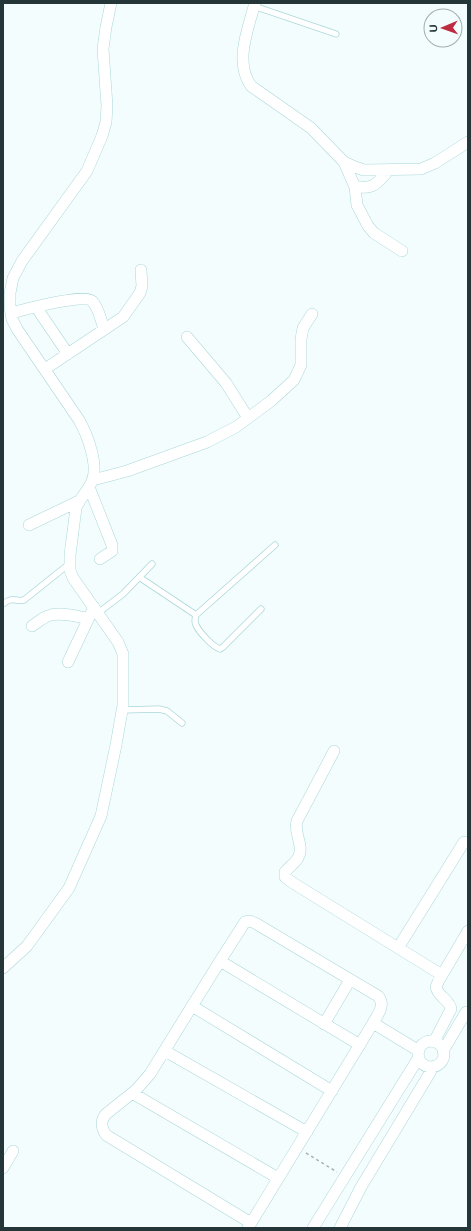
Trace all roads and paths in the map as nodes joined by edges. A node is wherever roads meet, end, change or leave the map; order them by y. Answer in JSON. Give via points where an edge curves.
{"nodes":[{"id":1,"x":111,"y":3,"type":"edge"},
{"id":2,"x":254,"y":4,"type":"edge"},
{"id":3,"x":336,"y":34,"type":"dead end"},
{"id":4,"x":468,"y":142,"type":"edge"},
{"id":5,"x":344,"y":162,"type":"junction"},
{"id":6,"x":389,"y":170,"type":"junction"},
{"id":7,"x":355,"y":187,"type":"junction"},
{"id":8,"x":402,"y":251,"type":"dead end"},
{"id":9,"x":141,"y":270,"type":"dead end"},
{"id":10,"x":6,"y":302,"type":"edge"},
{"id":11,"x":36,"y":307,"type":"junction"},
{"id":12,"x":11,"y":313,"type":"junction"},
{"id":13,"x":312,"y":314,"type":"dead end"},
{"id":14,"x":104,"y":329,"type":"junction"},
{"id":15,"x":186,"y":337,"type":"dead end"},
{"id":16,"x":68,"y":354,"type":"junction"},
{"id":17,"x":45,"y":369,"type":"junction"},
{"id":18,"x":248,"y":418,"type":"junction"},
{"id":19,"x":91,"y":483,"type":"junction"},
{"id":20,"x":79,"y":501,"type":"junction"},
{"id":21,"x":29,"y":524,"type":"dead end"},
{"id":22,"x":276,"y":545,"type":"dead end"},
{"id":23,"x":100,"y":559,"type":"dead end"},
{"id":24,"x":70,"y":564,"type":"junction"},
{"id":25,"x":152,"y":564,"type":"dead end"},
{"id":26,"x":140,"y":577,"type":"junction"},
{"id":27,"x":3,"y":604,"type":"edge"},
{"id":28,"x":261,"y":610,"type":"dead end"},
{"id":29,"x":93,"y":613,"type":"junction"},
{"id":30,"x":196,"y":615,"type":"junction"},
{"id":31,"x":32,"y":626,"type":"dead end"},
{"id":32,"x":68,"y":662,"type":"dead end"},
{"id":33,"x":122,"y":710,"type":"junction"},
{"id":34,"x":182,"y":723,"type":"dead end"},
{"id":35,"x":334,"y":751,"type":"dead end"},
{"id":36,"x":464,"y":842,"type":"dead end"},
{"id":37,"x":468,"y":930,"type":"edge"},
{"id":38,"x":398,"y":948,"type":"junction"},
{"id":39,"x":220,"y":961,"type":"junction"},
{"id":40,"x":3,"y":968,"type":"edge"},
{"id":41,"x":442,"y":975,"type":"junction"},
{"id":42,"x":350,"y":980,"type":"junction"},
{"id":43,"x":192,"y":1006,"type":"junction"},
{"id":44,"x":466,"y":1012,"type":"dead end"},
{"id":45,"x":373,"y":1023,"type":"junction"},
{"id":46,"x":324,"y":1024,"type":"junction"},
{"id":47,"x":434,"y":1042,"type":"junction"},
{"id":48,"x":360,"y":1045,"type":"junction"},
{"id":49,"x":165,"y":1051,"type":"junction"},
{"id":50,"x":443,"y":1051,"type":"junction"},
{"id":51,"x":419,"y":1054,"type":"junction"},
{"id":52,"x":434,"y":1066,"type":"junction"},
{"id":53,"x":332,"y":1091,"type":"junction"},
{"id":54,"x":132,"y":1093,"type":"junction"},
{"id":55,"x":307,"y":1132,"type":"junction"},
{"id":56,"x":298,"y":1148,"type":"junction"},
{"id":57,"x":13,"y":1151,"type":"dead end"},
{"id":58,"x":3,"y":1168,"type":"edge"},
{"id":59,"x":345,"y":1177,"type":"junction"},
{"id":60,"x":278,"y":1178,"type":"junction"},
{"id":61,"x":361,"y":1187,"type":"junction"},
{"id":62,"x":250,"y":1225,"type":"edge"},
{"id":63,"x":313,"y":1228,"type":"edge"},
{"id":64,"x":340,"y":1228,"type":"edge"}],
"edges":[{"from":1,"to":10,"type":"street","via":[[103,49],[107,106],[102,136],[87,171],[22,261],[13,278]]},
{"from":2,"to":3,"type":"lane"},
{"from":2,"to":5,"type":"street","via":[[242,63],[247,80],[251,86],[311,128]]},
{"from":4,"to":6,"type":"street","via":[[421,169]]},
{"from":5,"to":6,"type":"street","via":[[364,170]]},
{"from":5,"to":7,"type":"street"},
{"from":6,"to":7,"type":"street","via":[[372,187]]},
{"from":7,"to":8,"type":"street","via":[[357,205],[368,226],[378,237]]},
{"from":9,"to":14,"type":"street","via":[[140,294],[123,317]]},
{"from":10,"to":12,"type":"street"},
{"from":11,"to":12,"type":"street"},
{"from":11,"to":14,"type":"street","via":[[88,299],[97,309]]},
{"from":11,"to":16,"type":"street"},
{"from":12,"to":17,"type":"street","via":[[17,329]]},
{"from":13,"to":18,"type":"street","via":[[302,328],[301,365],[294,380]]},
{"from":14,"to":16,"type":"street"},
{"from":15,"to":18,"type":"street","via":[[226,383]]},
{"from":16,"to":17,"type":"street"},
{"from":17,"to":19,"type":"street","via":[[86,434],[94,465]]},
{"from":18,"to":19,"type":"street","via":[[207,442]]},
{"from":19,"to":20,"type":"street"},
{"from":19,"to":23,"type":"street","via":[[112,545],[112,552]]},
{"from":20,"to":21,"type":"street"},
{"from":20,"to":24,"type":"street","via":[[74,519]]},
{"from":22,"to":30,"type":"lane"},
{"from":24,"to":27,"type":"lane","via":[[24,600],[11,599]]},
{"from":24,"to":29,"type":"street","via":[[73,578]]},
{"from":25,"to":26,"type":"lane"},
{"from":26,"to":29,"type":"lane","via":[[122,594]]},
{"from":26,"to":30,"type":"lane"},
{"from":28,"to":30,"type":"lane","via":[[220,649],[215,648],[196,626]]},
{"from":29,"to":31,"type":"street","via":[[53,614]]},
{"from":29,"to":32,"type":"street"},
{"from":29,"to":33,"type":"street","via":[[118,642],[123,654]]},
{"from":33,"to":34,"type":"lane","via":[[159,709],[167,711]]},
{"from":33,"to":40,"type":"street","via":[[101,816],[69,888],[27,946]]},
{"from":35,"to":38,"type":"street","via":[[297,821],[300,854],[285,872],[285,877]]},
{"from":36,"to":38,"type":"street"},
{"from":37,"to":41,"type":"street"},
{"from":38,"to":41,"type":"street"},
{"from":39,"to":42,"type":"street","via":[[245,922],[250,921]]},
{"from":39,"to":43,"type":"street"},
{"from":39,"to":46,"type":"street"},
{"from":41,"to":47,"type":"street","via":[[436,987],[437,992],[450,1004],[451,1009]]},
{"from":42,"to":45,"type":"street","via":[[381,1000],[382,1006]]},
{"from":42,"to":46,"type":"street"},
{"from":43,"to":49,"type":"street"},
{"from":43,"to":53,"type":"street"},
{"from":44,"to":50,"type":"street"},
{"from":45,"to":48,"type":"street"},
{"from":45,"to":51,"type":"street"},
{"from":46,"to":48,"type":"street"},
{"from":47,"to":50,"type":"street","via":[[440,1045]]},
{"from":47,"to":51,"type":"street","via":[[421,1046]]},
{"from":48,"to":53,"type":"street"},
{"from":49,"to":54,"type":"street","via":[[150,1074]]},
{"from":49,"to":55,"type":"street"},
{"from":50,"to":52,"type":"street","via":[[442,1060]]},
{"from":51,"to":52,"type":"street","via":[[422,1063]]},
{"from":51,"to":59,"type":"street"},
{"from":52,"to":61,"type":"street"},
{"from":53,"to":55,"type":"street"},
{"from":54,"to":60,"type":"street"},
{"from":54,"to":62,"type":"street","via":[[103,1117],[102,1129],[106,1135]]},
{"from":55,"to":56,"type":"street"},
{"from":56,"to":59,"type":"path"},
{"from":56,"to":60,"type":"street"},
{"from":57,"to":58,"type":"street"},
{"from":59,"to":61,"type":"street"},
{"from":59,"to":63,"type":"street"},
{"from":60,"to":62,"type":"street"},
{"from":61,"to":64,"type":"street"}]}
